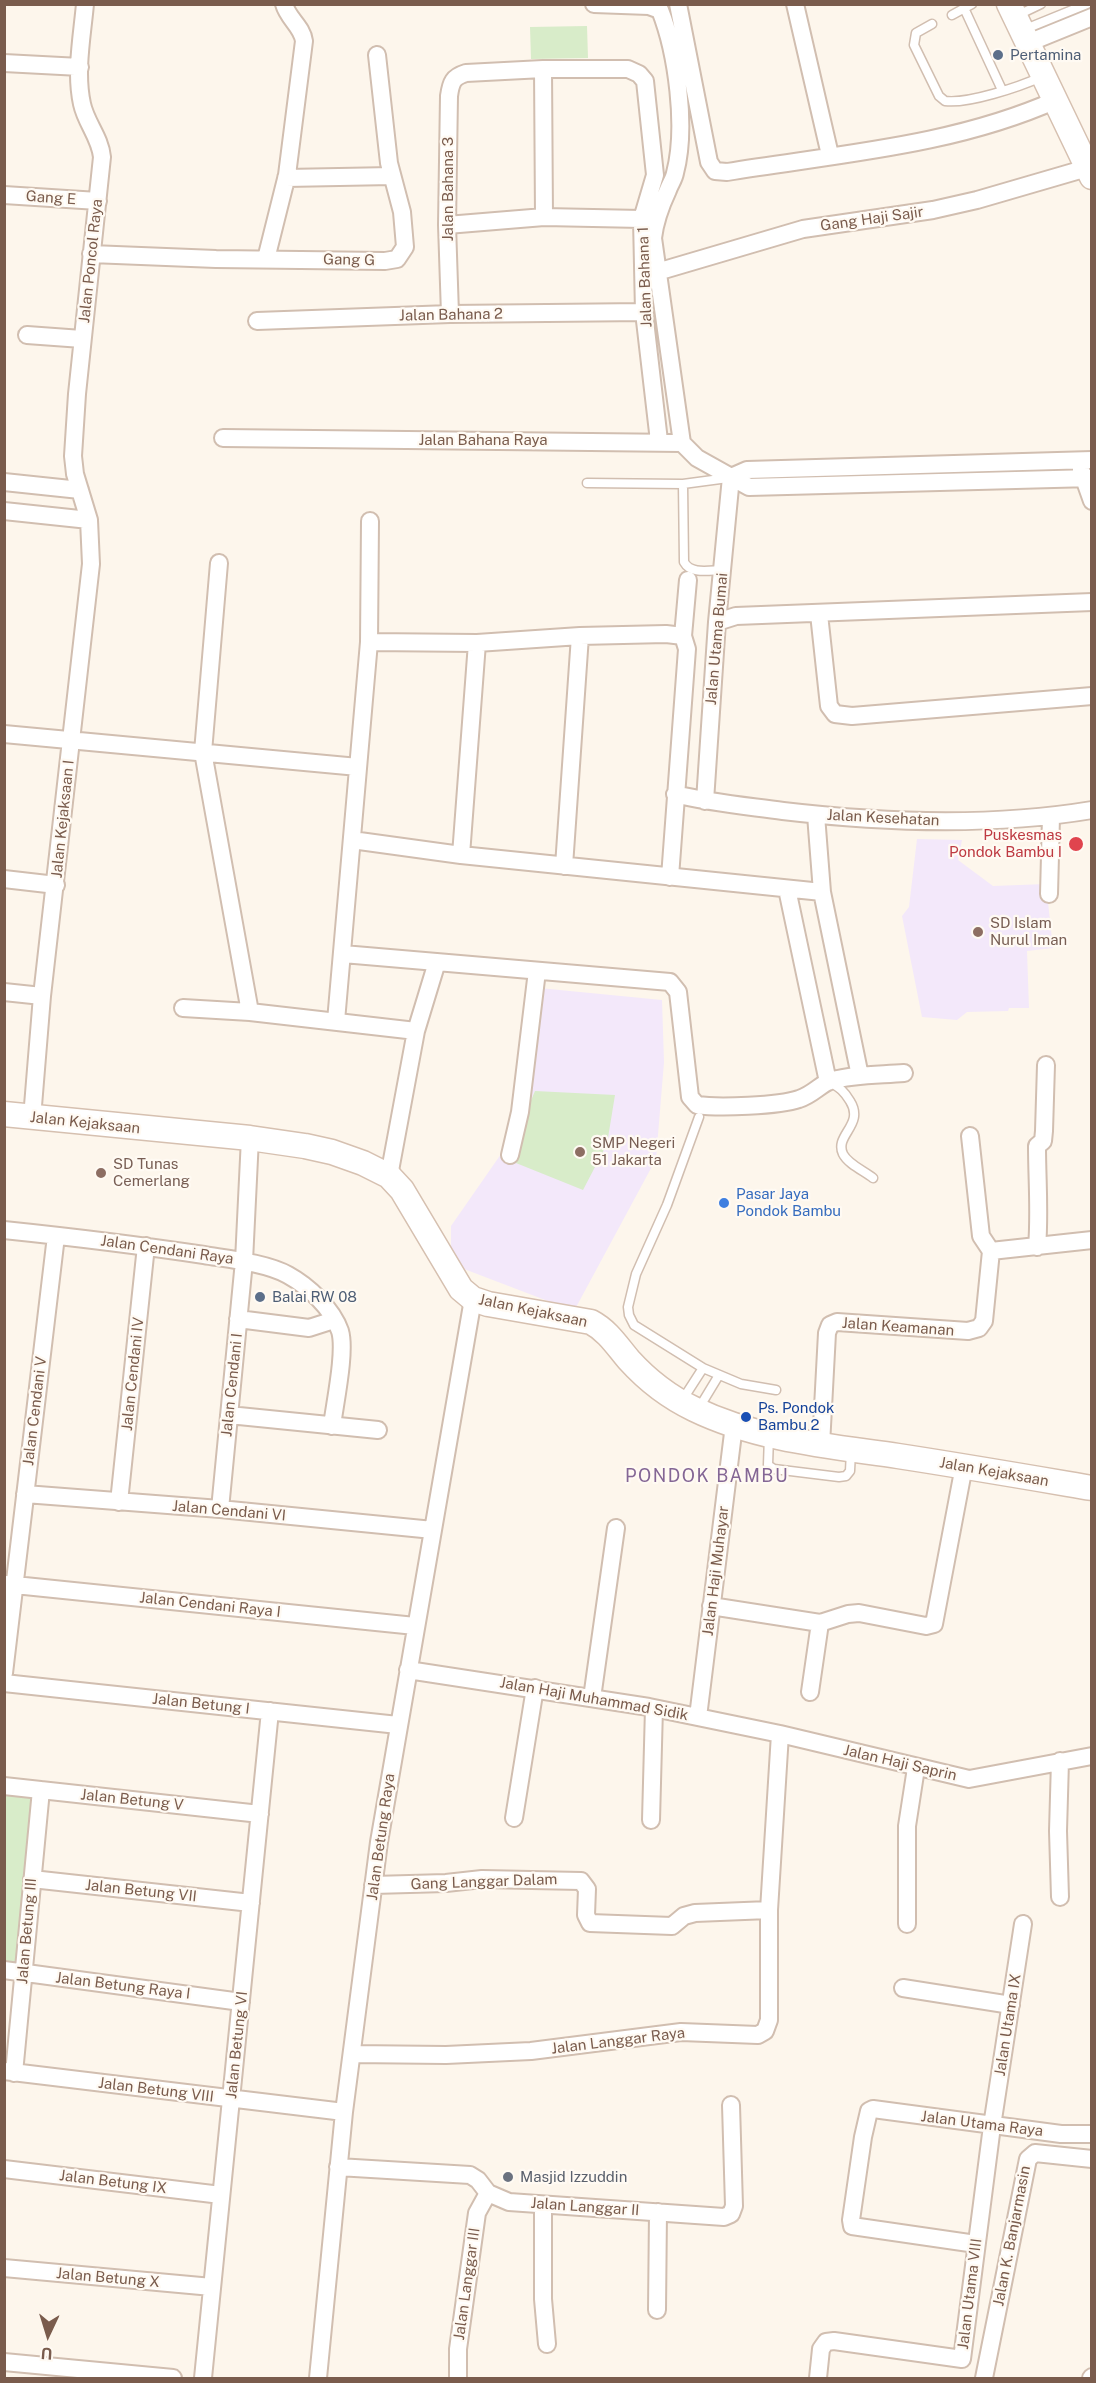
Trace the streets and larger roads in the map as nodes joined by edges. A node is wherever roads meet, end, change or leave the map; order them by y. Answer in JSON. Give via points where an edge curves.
{"nodes":[{"id":1,"x":85,"y":4,"type":"edge"},
{"id":2,"x":284,"y":4,"type":"edge"},
{"id":3,"x":594,"y":4,"type":"edge"},
{"id":4,"x":678,"y":4,"type":"edge"},
{"id":5,"x":795,"y":4,"type":"edge"},
{"id":6,"x":1092,"y":17,"type":"edge"},
{"id":7,"x":1019,"y":24,"type":"edge"},
{"id":8,"x":377,"y":55,"type":"dead end"},
{"id":9,"x":4,"y":63,"type":"edge"},
{"id":10,"x":80,"y":68,"type":"junction"},
{"id":11,"x":543,"y":69,"type":"junction"},
{"id":12,"x":466,"y":73,"type":"joint"},
{"id":13,"x":1056,"y":100,"type":"junction"},
{"id":14,"x":830,"y":155,"type":"junction"},
{"id":15,"x":1089,"y":173,"type":"edge"},
{"id":16,"x":392,"y":176,"type":"junction"},
{"id":17,"x":286,"y":178,"type":"junction"},
{"id":18,"x":4,"y":195,"type":"edge"},
{"id":19,"x":98,"y":201,"type":"junction"},
{"id":20,"x":544,"y":217,"type":"junction"},
{"id":21,"x":642,"y":219,"type":"junction"},
{"id":22,"x":447,"y":225,"type":"junction"},
{"id":23,"x":91,"y":254,"type":"junction"},
{"id":24,"x":266,"y":259,"type":"junction"},
{"id":25,"x":657,"y":272,"type":"junction"},
{"id":26,"x":644,"y":312,"type":"junction"},
{"id":27,"x":450,"y":314,"type":"junction"},
{"id":28,"x":257,"y":321,"type":"dead end"},
{"id":29,"x":27,"y":335,"type":"dead end"},
{"id":30,"x":82,"y":339,"type":"junction"},
{"id":31,"x":223,"y":438,"type":"dead end"},
{"id":32,"x":659,"y":441,"type":"junction"},
{"id":33,"x":682,"y":443,"type":"junction"},
{"id":34,"x":1084,"y":460,"type":"edge"},
{"id":35,"x":952,"y":463,"type":"junction"},
{"id":36,"x":731,"y":477,"type":"junction"},
{"id":37,"x":1088,"y":478,"type":"edge"},
{"id":38,"x":4,"y":482,"type":"edge"},
{"id":39,"x":952,"y":482,"type":"junction"},
{"id":40,"x":80,"y":490,"type":"junction"},
{"id":41,"x":1092,"y":501,"type":"edge"},
{"id":42,"x":4,"y":511,"type":"edge"},
{"id":43,"x":89,"y":519,"type":"junction"},
{"id":44,"x":370,"y":522,"type":"dead end"},
{"id":45,"x":219,"y":563,"type":"dead end"},
{"id":46,"x":688,"y":580,"type":"dead end"},
{"id":47,"x":1092,"y":602,"type":"edge"},
{"id":48,"x":819,"y":614,"type":"junction"},
{"id":49,"x":717,"y":622,"type":"junction"},
{"id":50,"x":580,"y":636,"type":"junction"},
{"id":51,"x":683,"y":636,"type":"junction"},
{"id":52,"x":369,"y":642,"type":"junction"},
{"id":53,"x":477,"y":643,"type":"junction"},
{"id":54,"x":1092,"y":696,"type":"edge"},
{"id":55,"x":4,"y":734,"type":"edge"},
{"id":56,"x":71,"y":741,"type":"junction"},
{"id":57,"x":203,"y":752,"type":"junction"},
{"id":58,"x":358,"y":767,"type":"junction"},
{"id":59,"x":675,"y":794,"type":"junction"},
{"id":60,"x":705,"y":801,"type":"junction"},
{"id":61,"x":1092,"y":810,"type":"edge"},
{"id":62,"x":816,"y":815,"type":"junction"},
{"id":63,"x":1051,"y":817,"type":"junction"},
{"id":64,"x":352,"y":840,"type":"junction"},
{"id":65,"x":461,"y":855,"type":"junction"},
{"id":66,"x":564,"y":866,"type":"junction"},
{"id":67,"x":670,"y":877,"type":"junction"},
{"id":68,"x":4,"y":879,"type":"edge"},
{"id":69,"x":56,"y":885,"type":"junction"},
{"id":70,"x":787,"y":889,"type":"junction"},
{"id":71,"x":822,"y":892,"type":"junction"},
{"id":72,"x":1049,"y":894,"type":"dead end"},
{"id":73,"x":343,"y":954,"type":"junction"},
{"id":74,"x":437,"y":962,"type":"junction"},
{"id":75,"x":537,"y":971,"type":"junction"},
{"id":76,"x":4,"y":992,"type":"edge"},
{"id":77,"x":42,"y":996,"type":"junction"},
{"id":78,"x":183,"y":1008,"type":"dead end"},
{"id":79,"x":250,"y":1012,"type":"junction"},
{"id":80,"x":336,"y":1021,"type":"junction"},
{"id":81,"x":417,"y":1032,"type":"junction"},
{"id":82,"x":1046,"y":1065,"type":"dead end"},
{"id":83,"x":904,"y":1074,"type":"dead end"},
{"id":84,"x":860,"y":1076,"type":"junction"},
{"id":85,"x":828,"y":1082,"type":"junction"},
{"id":86,"x":4,"y":1114,"type":"edge"},
{"id":87,"x":32,"y":1118,"type":"junction"},
{"id":88,"x":970,"y":1136,"type":"dead end"},
{"id":89,"x":250,"y":1138,"type":"junction"},
{"id":90,"x":510,"y":1155,"type":"dead end"},
{"id":91,"x":389,"y":1176,"type":"junction"},
{"id":92,"x":4,"y":1230,"type":"edge"},
{"id":93,"x":56,"y":1236,"type":"junction"},
{"id":94,"x":1092,"y":1240,"type":"edge"},
{"id":95,"x":146,"y":1246,"type":"junction"},
{"id":96,"x":1037,"y":1247,"type":"junction"},
{"id":97,"x":991,"y":1251,"type":"junction"},
{"id":98,"x":244,"y":1261,"type":"junction"},
{"id":99,"x":473,"y":1299,"type":"junction"},
{"id":100,"x":238,"y":1318,"type":"junction"},
{"id":101,"x":334,"y":1320,"type":"junction"},
{"id":102,"x":229,"y":1415,"type":"junction"},
{"id":103,"x":734,"y":1425,"type":"junction"},
{"id":104,"x":332,"y":1426,"type":"junction"},
{"id":105,"x":378,"y":1430,"type":"dead end"},
{"id":106,"x":821,"y":1445,"type":"junction"},
{"id":107,"x":964,"y":1466,"type":"junction"},
{"id":108,"x":1092,"y":1488,"type":"edge"},
{"id":109,"x":25,"y":1494,"type":"junction"},
{"id":110,"x":119,"y":1502,"type":"junction"},
{"id":111,"x":220,"y":1509,"type":"junction"},
{"id":112,"x":616,"y":1528,"type":"dead end"},
{"id":113,"x":433,"y":1530,"type":"junction"},
{"id":114,"x":9,"y":1585,"type":"edge"},
{"id":115,"x":711,"y":1606,"type":"junction"},
{"id":116,"x":820,"y":1623,"type":"junction"},
{"id":117,"x":415,"y":1626,"type":"junction"},
{"id":118,"x":408,"y":1670,"type":"junction"},
{"id":119,"x":4,"y":1673,"type":"edge"},
{"id":120,"x":4,"y":1683,"type":"edge"},
{"id":121,"x":535,"y":1688,"type":"junction"},
{"id":122,"x":810,"y":1692,"type":"dead end"},
{"id":123,"x":592,"y":1698,"type":"junction"},
{"id":124,"x":654,"y":1708,"type":"junction"},
{"id":125,"x":270,"y":1712,"type":"junction"},
{"id":126,"x":698,"y":1717,"type":"junction"},
{"id":127,"x":398,"y":1725,"type":"junction"},
{"id":128,"x":780,"y":1734,"type":"junction"},
{"id":129,"x":1092,"y":1756,"type":"edge"},
{"id":130,"x":1060,"y":1761,"type":"junction"},
{"id":131,"x":916,"y":1768,"type":"junction"},
{"id":132,"x":4,"y":1786,"type":"edge"},
{"id":133,"x":41,"y":1790,"type":"junction"},
{"id":134,"x":260,"y":1814,"type":"junction"},
{"id":135,"x":514,"y":1818,"type":"dead end"},
{"id":136,"x":651,"y":1820,"type":"dead end"},
{"id":137,"x":32,"y":1879,"type":"junction"},
{"id":138,"x":373,"y":1885,"type":"junction"},
{"id":139,"x":1060,"y":1897,"type":"dead end"},
{"id":140,"x":251,"y":1903,"type":"junction"},
{"id":141,"x":769,"y":1910,"type":"junction"},
{"id":142,"x":907,"y":1924,"type":"dead end"},
{"id":143,"x":1023,"y":1924,"type":"dead end"},
{"id":144,"x":4,"y":1970,"type":"edge"},
{"id":145,"x":23,"y":1973,"type":"junction"},
{"id":146,"x":903,"y":1988,"type":"dead end"},
{"id":147,"x":241,"y":2002,"type":"junction"},
{"id":148,"x":1011,"y":2005,"type":"junction"},
{"id":149,"x":352,"y":2054,"type":"junction"},
{"id":150,"x":9,"y":2072,"type":"edge"},
{"id":151,"x":231,"y":2099,"type":"junction"},
{"id":152,"x":731,"y":2105,"type":"dead end"},
{"id":153,"x":344,"y":2112,"type":"junction"},
{"id":154,"x":992,"y":2126,"type":"junction"},
{"id":155,"x":1092,"y":2134,"type":"edge"},
{"id":156,"x":1092,"y":2159,"type":"edge"},
{"id":157,"x":338,"y":2167,"type":"junction"},
{"id":158,"x":4,"y":2169,"type":"edge"},
{"id":159,"x":488,"y":2193,"type":"junction"},
{"id":160,"x":221,"y":2195,"type":"junction"},
{"id":161,"x":543,"y":2205,"type":"junction"},
{"id":162,"x":658,"y":2212,"type":"junction"},
{"id":163,"x":976,"y":2244,"type":"junction"},
{"id":164,"x":4,"y":2268,"type":"edge"},
{"id":165,"x":212,"y":2287,"type":"junction"},
{"id":166,"x":657,"y":2310,"type":"dead end"},
{"id":167,"x":547,"y":2344,"type":"dead end"},
{"id":168,"x":4,"y":2362,"type":"edge"},
{"id":169,"x":173,"y":2379,"type":"edge"},
{"id":170,"x":203,"y":2379,"type":"edge"},
{"id":171,"x":318,"y":2379,"type":"edge"},
{"id":172,"x":458,"y":2379,"type":"edge"},
{"id":173,"x":818,"y":2379,"type":"edge"},
{"id":174,"x":984,"y":2379,"type":"edge"}],
"edges":[{"from":1,"to":10,"type":"street","name":"Jalan Poncol Raya"},
{"from":2,"to":17,"type":"street","via":[[304,41]]},
{"from":3,"to":25,"type":"street","via":[[660,10],[671,45],[680,107],[678,141],[675,174],[654,227]]},
{"from":4,"to":14,"type":"street","via":[[709,162],[715,171]]},
{"from":5,"to":14,"type":"street"},
{"from":6,"to":7,"type":"street"},
{"from":7,"to":13,"type":"street"},
{"from":8,"to":16,"type":"street","name":"Gang G"},
{"from":9,"to":10,"type":"street"},
{"from":10,"to":19,"type":"street","name":"Jalan Poncol Raya","via":[[82,104],[101,144]]},
{"from":11,"to":12,"type":"street","name":"Jalan Bahana 1"},
{"from":11,"to":20,"type":"street"},
{"from":11,"to":21,"type":"street","name":"Jalan Bahana 1","via":[[628,69],[645,81],[656,175]]},
{"from":12,"to":22,"type":"street","name":"Jalan Bahana 3","via":[[456,76],[448,96]]},
{"from":13,"to":14,"type":"street","via":[[940,137]]},
{"from":13,"to":15,"type":"street"},
{"from":15,"to":25,"type":"street","name":"Gang Haji Sajir","via":[[933,210],[803,229]]},
{"from":16,"to":17,"type":"street"},
{"from":16,"to":24,"type":"street","name":"Gang G","via":[[402,212],[405,247],[397,258]]},
{"from":17,"to":24,"type":"street"},
{"from":18,"to":19,"type":"street","name":"Gang E"},
{"from":19,"to":23,"type":"street","name":"Jalan Poncol Raya"},
{"from":20,"to":21,"type":"street"},
{"from":20,"to":22,"type":"street"},
{"from":21,"to":26,"type":"street","name":"Jalan Bahana 1"},
{"from":22,"to":27,"type":"street","name":"Jalan Bahana 3"},
{"from":23,"to":24,"type":"street","name":"Gang G"},
{"from":23,"to":30,"type":"street","name":"Jalan Poncol Raya"},
{"from":25,"to":33,"type":"street"},
{"from":26,"to":27,"type":"street","name":"Jalan Bahana 2"},
{"from":26,"to":32,"type":"street","name":"Jalan Bahana 1"},
{"from":27,"to":28,"type":"street","name":"Jalan Bahana 2"},
{"from":29,"to":30,"type":"street"},
{"from":30,"to":40,"type":"street","name":"Jalan Poncol Raya","via":[[73,456]]},
{"from":31,"to":32,"type":"street","name":"Jalan Bahana Raya"},
{"from":32,"to":33,"type":"street","name":"Jalan Bahana Raya"},
{"from":33,"to":36,"type":"street","via":[[697,458]]},
{"from":34,"to":35,"type":"street"},
{"from":34,"to":37,"type":"street"},
{"from":35,"to":36,"type":"street","via":[[747,470]]},
{"from":35,"to":39,"type":"street"},
{"from":36,"to":39,"type":"street","via":[[749,487]]},
{"from":36,"to":49,"type":"street","name":"Jalan Utama Bumai"},
{"from":37,"to":39,"type":"street"},
{"from":37,"to":41,"type":"street"},
{"from":38,"to":40,"type":"street"},
{"from":40,"to":43,"type":"street","name":"Jalan Poncol Raya"},
{"from":42,"to":43,"type":"street"},
{"from":43,"to":56,"type":"street","name":"Jalan Kejaksaan I","via":[[91,564]]},
{"from":44,"to":52,"type":"street"},
{"from":45,"to":57,"type":"street"},
{"from":46,"to":51,"type":"street"},
{"from":47,"to":48,"type":"street"},
{"from":48,"to":49,"type":"street","via":[[736,616]]},
{"from":48,"to":54,"type":"street","via":[[829,706],[835,714],[852,716]]},
{"from":49,"to":60,"type":"street","name":"Jalan Utama Bumai"},
{"from":50,"to":51,"type":"street"},
{"from":50,"to":53,"type":"street"},
{"from":50,"to":66,"type":"street"},
{"from":51,"to":59,"type":"street","via":[[687,648]]},
{"from":52,"to":53,"type":"street"},
{"from":52,"to":58,"type":"street"},
{"from":53,"to":65,"type":"street"},
{"from":55,"to":56,"type":"street"},
{"from":56,"to":57,"type":"street"},
{"from":56,"to":69,"type":"street","name":"Jalan Kejaksaan I"},
{"from":57,"to":58,"type":"street"},
{"from":57,"to":79,"type":"street"},
{"from":58,"to":64,"type":"street"},
{"from":59,"to":60,"type":"street","name":"Jalan Kesehatan"},
{"from":59,"to":67,"type":"street"},
{"from":60,"to":62,"type":"street","name":"Jalan Kesehatan"},
{"from":61,"to":63,"type":"street","name":"Jalan Kesehatan"},
{"from":62,"to":63,"type":"street","name":"Jalan Kesehatan","via":[[928,822]]},
{"from":62,"to":71,"type":"street"},
{"from":63,"to":72,"type":"street"},
{"from":64,"to":65,"type":"street"},
{"from":64,"to":73,"type":"street"},
{"from":65,"to":66,"type":"street"},
{"from":66,"to":67,"type":"street"},
{"from":67,"to":70,"type":"street"},
{"from":68,"to":69,"type":"street"},
{"from":69,"to":77,"type":"street","name":"Jalan Kejaksaan I"},
{"from":70,"to":71,"type":"street"},
{"from":70,"to":85,"type":"street"},
{"from":71,"to":84,"type":"street"},
{"from":73,"to":74,"type":"street"},
{"from":73,"to":80,"type":"street"},
{"from":74,"to":75,"type":"street"},
{"from":74,"to":81,"type":"street"},
{"from":75,"to":85,"type":"street","via":[[670,982],[678,992],[690,1097],[697,1105],[796,1100]]},
{"from":75,"to":90,"type":"street","via":[[520,1112]]},
{"from":76,"to":77,"type":"street"},
{"from":77,"to":87,"type":"street","name":"Jalan Kejaksaan I"},
{"from":78,"to":79,"type":"street"},
{"from":79,"to":80,"type":"street"},
{"from":80,"to":81,"type":"street"},
{"from":81,"to":91,"type":"street"},
{"from":82,"to":96,"type":"street","via":[[1043,1141],[1037,1146]]},
{"from":83,"to":84,"type":"street"},
{"from":84,"to":85,"type":"street"},
{"from":86,"to":87,"type":"street","name":"Jalan Kejaksaan"},
{"from":87,"to":89,"type":"street","name":"Jalan Kejaksaan"},
{"from":88,"to":97,"type":"street","via":[[981,1236]]},
{"from":89,"to":91,"type":"street","name":"Jalan Kejaksaan","via":[[332,1152]]},
{"from":89,"to":98,"type":"street","name":"Jalan Cendani Raya"},
{"from":91,"to":99,"type":"street","name":"Jalan Kejaksaan","via":[[402,1190],[461,1289]]},
{"from":92,"to":93,"type":"street","name":"Jalan Cendani Raya"},
{"from":93,"to":95,"type":"street","name":"Jalan Cendani Raya"},
{"from":93,"to":109,"type":"street","name":"Jalan Cendani V"},
{"from":94,"to":96,"type":"street"},
{"from":95,"to":98,"type":"street","name":"Jalan Cendani Raya"},
{"from":95,"to":110,"type":"street","name":"Jalan Cendani IV"},
{"from":96,"to":97,"type":"street"},
{"from":97,"to":106,"type":"street","name":"Jalan Keamanan","via":[[984,1321],[979,1328],[968,1331],[837,1322],[830,1325]]},
{"from":98,"to":100,"type":"street","name":"Jalan Cendani I"},
{"from":98,"to":101,"type":"street","via":[[286,1274],[314,1294]]},
{"from":99,"to":103,"type":"street","name":"Jalan Kejaksaan","via":[[591,1322],[603,1328],[631,1362],[666,1394]]},
{"from":99,"to":113,"type":"street","name":"Jalan Betung Raya"},
{"from":100,"to":101,"type":"street","via":[[309,1328]]},
{"from":100,"to":102,"type":"street","name":"Jalan Cendani I"},
{"from":101,"to":104,"type":"street","via":[[340,1331],[341,1356]]},
{"from":102,"to":104,"type":"street"},
{"from":102,"to":111,"type":"street","name":"Jalan Cendani I"},
{"from":103,"to":106,"type":"street","name":"Jalan Kejaksaan"},
{"from":103,"to":115,"type":"street","name":"Jalan Haji Muhayar"},
{"from":104,"to":105,"type":"street"},
{"from":106,"to":107,"type":"street","name":"Jalan Kejaksaan"},
{"from":107,"to":108,"type":"street","name":"Jalan Kejaksaan"},
{"from":107,"to":116,"type":"street","via":[[934,1624],[926,1626],[859,1613]]},
{"from":109,"to":110,"type":"street","name":"Jalan Cendani VI"},
{"from":109,"to":114,"type":"street","name":"Jalan Cendani V"},
{"from":110,"to":111,"type":"street","name":"Jalan Cendani VI"},
{"from":111,"to":113,"type":"street","name":"Jalan Cendani VI"},
{"from":112,"to":123,"type":"street"},
{"from":113,"to":117,"type":"street","name":"Jalan Betung Raya"},
{"from":114,"to":117,"type":"street","name":"Jalan Cendani Raya I"},
{"from":114,"to":119,"type":"street","name":"Jalan Cendani V"},
{"from":115,"to":116,"type":"street"},
{"from":115,"to":126,"type":"street","name":"Jalan Haji Muhayar"},
{"from":116,"to":122,"type":"street"},
{"from":117,"to":118,"type":"street","name":"Jalan Betung Raya"},
{"from":118,"to":121,"type":"street","name":"Jalan Haji Muhammad Sidik"},
{"from":118,"to":127,"type":"street","name":"Jalan Betung Raya"},
{"from":120,"to":125,"type":"street","name":"Jalan Betung I"},
{"from":121,"to":123,"type":"street","name":"Jalan Haji Muhammad Sidik"},
{"from":121,"to":135,"type":"street"},
{"from":123,"to":124,"type":"street","name":"Jalan Haji Muhammad Sidik"},
{"from":124,"to":126,"type":"street","name":"Jalan Haji Muhammad Sidik"},
{"from":124,"to":136,"type":"street"},
{"from":125,"to":127,"type":"street","name":"Jalan Betung I"},
{"from":125,"to":134,"type":"street","name":"Jalan Betung VI"},
{"from":126,"to":128,"type":"street","name":"Jalan Haji Muhammad Sidik"},
{"from":127,"to":138,"type":"street","name":"Jalan Betung Raya"},
{"from":128,"to":131,"type":"street","name":"Jalan Haji Saprin"},
{"from":128,"to":141,"type":"street","name":"Jalan Langgar Raya"},
{"from":129,"to":130,"type":"street","name":"Jalan Haji Saprin"},
{"from":130,"to":131,"type":"street","name":"Jalan Haji Saprin","via":[[969,1779]]},
{"from":130,"to":139,"type":"street"},
{"from":131,"to":142,"type":"street","via":[[907,1826]]},
{"from":132,"to":133,"type":"street","name":"Jalan Betung V"},
{"from":133,"to":134,"type":"street","name":"Jalan Betung V"},
{"from":133,"to":137,"type":"street","name":"Jalan Betung III"},
{"from":134,"to":140,"type":"street","name":"Jalan Betung VI"},
{"from":137,"to":140,"type":"street","name":"Jalan Betung VII"},
{"from":137,"to":145,"type":"street","name":"Jalan Betung III"},
{"from":138,"to":141,"type":"street","name":"Gang Langgar Dalam","via":[[482,1879],[581,1881],[587,1889],[586,1916],[590,1923],[672,1926],[695,1913]]},
{"from":138,"to":149,"type":"street","name":"Jalan Betung Raya"},
{"from":140,"to":147,"type":"street","name":"Jalan Betung VI"},
{"from":141,"to":149,"type":"street","name":"Jalan Langgar Raya","via":[[769,2020],[761,2034],[657,2033],[487,2054]]},
{"from":143,"to":148,"type":"street","name":"Jalan Utama IX"},
{"from":144,"to":145,"type":"street","name":"Jalan Betung Raya I"},
{"from":145,"to":147,"type":"street","name":"Jalan Betung Raya I"},
{"from":145,"to":150,"type":"street","name":"Jalan Betung III"},
{"from":146,"to":148,"type":"street"},
{"from":147,"to":151,"type":"street","name":"Jalan Betung VI"},
{"from":148,"to":154,"type":"street","name":"Jalan Utama IX"},
{"from":149,"to":153,"type":"street","name":"Jalan Betung Raya"},
{"from":150,"to":151,"type":"street","name":"Jalan Betung VIII"},
{"from":151,"to":153,"type":"street","name":"Jalan Betung VIII"},
{"from":151,"to":160,"type":"street","name":"Jalan Betung VI"},
{"from":152,"to":162,"type":"street","name":"Jalan Langgar II","via":[[731,2214],[724,2217]]},
{"from":153,"to":157,"type":"street","name":"Jalan Betung Raya"},
{"from":154,"to":155,"type":"street","name":"Jalan Utama Raya"},
{"from":154,"to":163,"type":"street","name":"Jalan Utama VIII"},
{"from":154,"to":163,"type":"street","name":"Jalan Utama Raya","via":[[873,2109],[868,2113],[863,2137],[851,2220],[856,2228]]},
{"from":156,"to":174,"type":"street","name":"Jalan K. Banjarmasin","via":[[1035,2153],[1028,2159]]},
{"from":157,"to":159,"type":"street","name":"Jalan Langgar II","via":[[470,2175]]},
{"from":157,"to":171,"type":"street","name":"Jalan Betung Raya"},
{"from":158,"to":160,"type":"street","name":"Jalan Betung IX"},
{"from":159,"to":161,"type":"street","name":"Jalan Langgar II","via":[[508,2202]]},
{"from":159,"to":172,"type":"street","name":"Jalan Langgar III","via":[[477,2213],[458,2349]]},
{"from":160,"to":165,"type":"street","name":"Jalan Betung VI"},
{"from":161,"to":162,"type":"street","name":"Jalan Langgar II"},
{"from":161,"to":167,"type":"street","via":[[542,2289]]},
{"from":162,"to":166,"type":"street"},
{"from":163,"to":173,"type":"street","name":"Jalan Utama VIII","via":[[962,2359],[826,2342],[820,2349]]},
{"from":164,"to":165,"type":"street","name":"Jalan Betung X"},
{"from":165,"to":170,"type":"street","name":"Jalan Betung VI"},
{"from":168,"to":169,"type":"street"}]}
